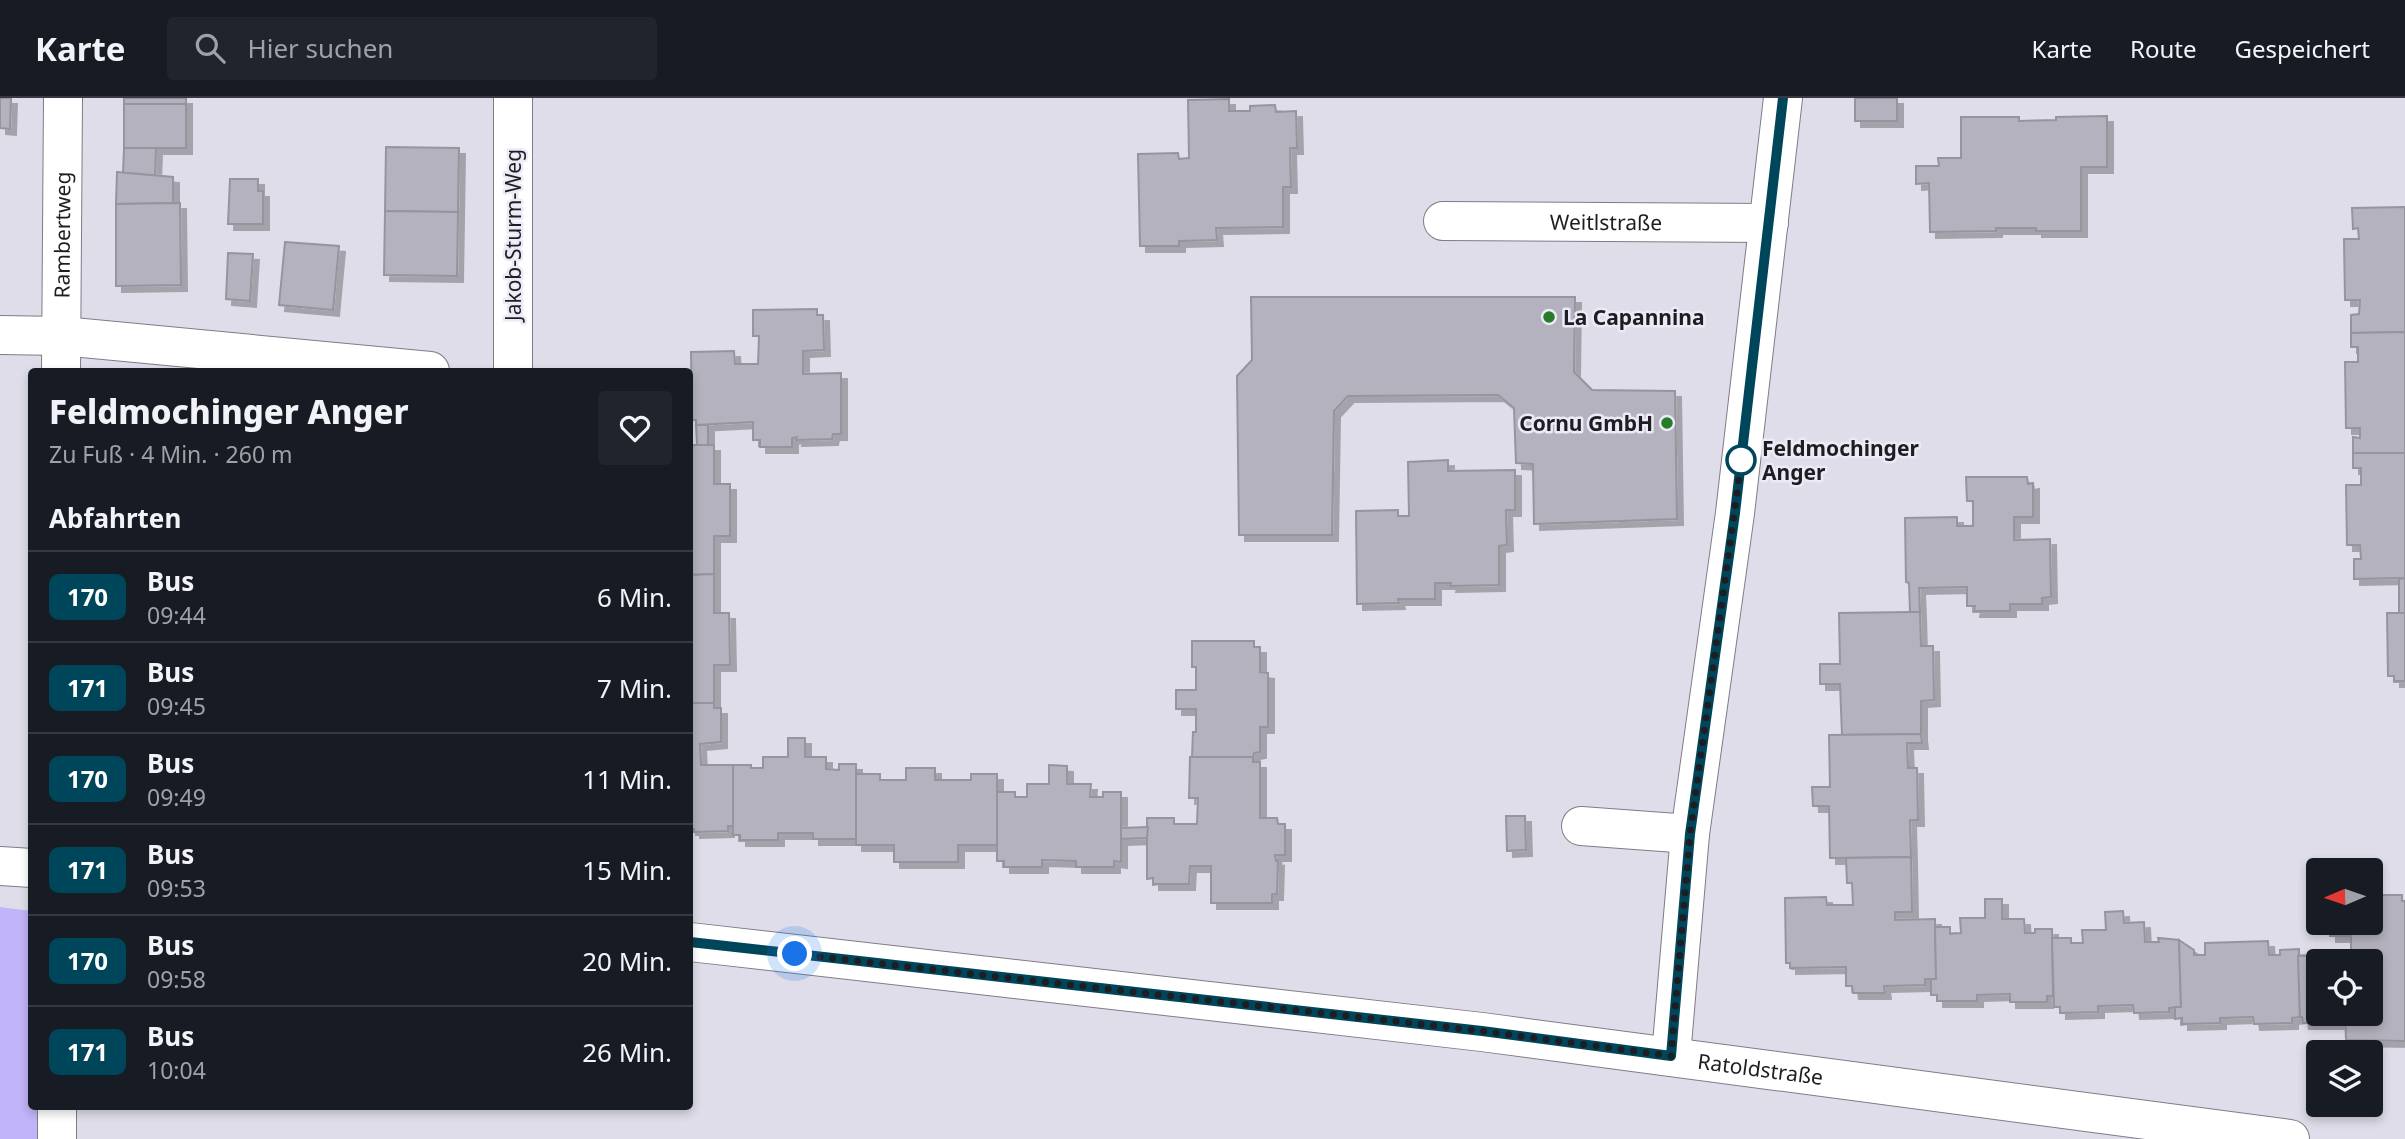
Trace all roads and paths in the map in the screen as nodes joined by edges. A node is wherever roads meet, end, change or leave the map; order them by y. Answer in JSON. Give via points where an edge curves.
{"nodes":[{"id":1,"x":64,"y":98,"type":"edge"},
{"id":2,"x":513,"y":98,"type":"edge"},
{"id":3,"x":1783,"y":98,"type":"edge"},
{"id":4,"x":1443,"y":221,"type":"dead end"},
{"id":5,"x":1769,"y":223,"type":"junction"},
{"id":6,"x":0,"y":335,"type":"edge"},
{"id":7,"x":61,"y":354,"type":"edge"},
{"id":8,"x":365,"y":368,"type":"edge"},
{"id":9,"x":513,"y":368,"type":"edge"},
{"id":10,"x":1581,"y":826,"type":"dead end"},
{"id":11,"x":1690,"y":834,"type":"junction"},
{"id":12,"x":0,"y":866,"type":"edge"},
{"id":13,"x":28,"y":868,"type":"edge"},
{"id":14,"x":693,"y":942,"type":"edge"},
{"id":15,"x":1671,"y":1056,"type":"junction"},
{"id":16,"x":57,"y":1110,"type":"edge"},
{"id":17,"x":57,"y":1139,"type":"edge"},
{"id":18,"x":2290,"y":1139,"type":"edge"}],
"edges":[{"from":1,"to":7,"type":"street","name":"Rambertweg"},
{"from":2,"to":9,"type":"street","name":"Jakob-Sturm-Weg"},
{"from":3,"to":5,"type":"street"},
{"from":4,"to":5,"type":"street","name":"Weitlstraße"},
{"from":5,"to":11,"type":"street"},
{"from":6,"to":7,"type":"street"},
{"from":7,"to":8,"type":"street"},
{"from":10,"to":11,"type":"street"},
{"from":11,"to":15,"type":"street"},
{"from":12,"to":13,"type":"street"},
{"from":14,"to":15,"type":"street","name":"Ratoldstraße"},
{"from":15,"to":18,"type":"street","name":"Ratoldstraße"},
{"from":16,"to":17,"type":"street"}]}
